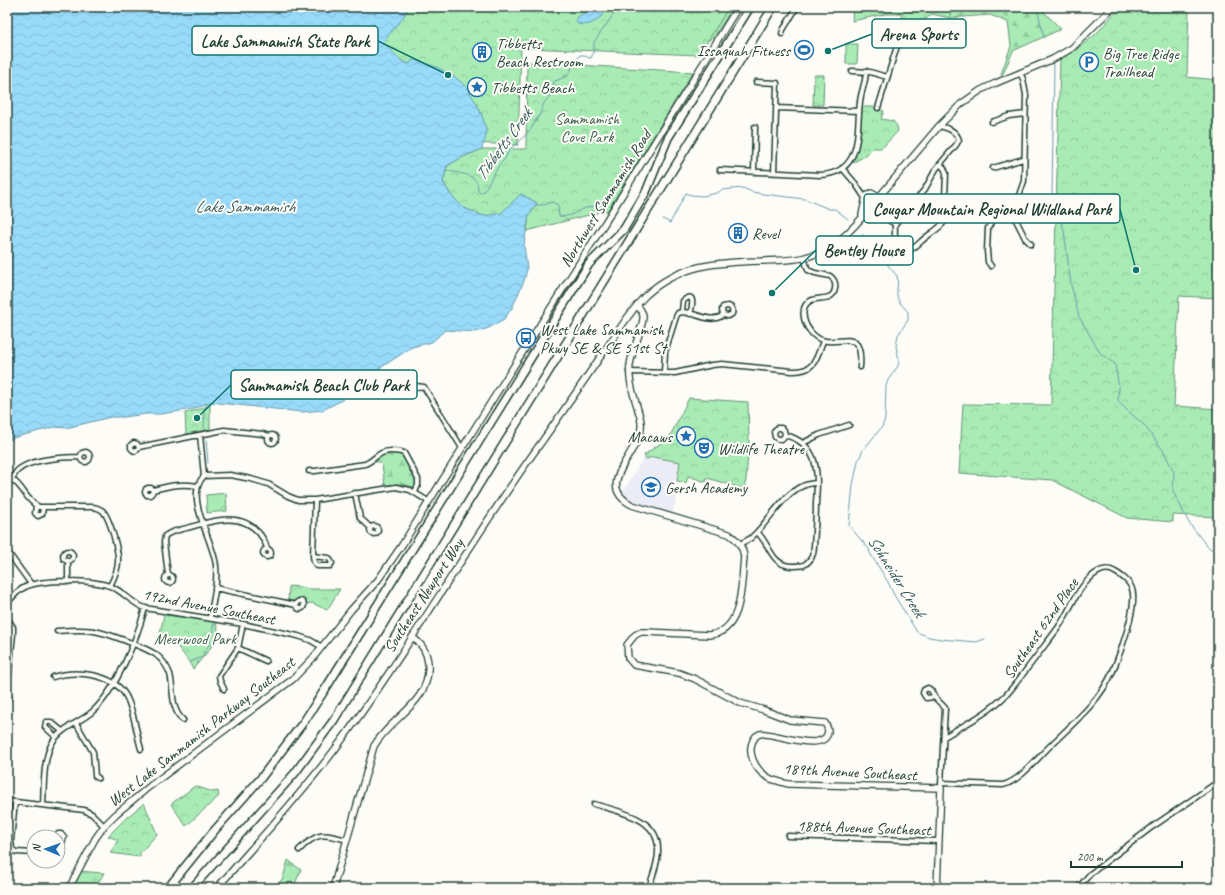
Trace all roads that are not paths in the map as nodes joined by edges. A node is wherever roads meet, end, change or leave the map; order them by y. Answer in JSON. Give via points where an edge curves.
{"nodes":[{"id":1,"x":738,"y":7,"type":"edge"},
{"id":2,"x":750,"y":7,"type":"edge"},
{"id":3,"x":772,"y":7,"type":"edge"},
{"id":4,"x":797,"y":7,"type":"edge"},
{"id":5,"x":1112,"y":7,"type":"edge"},
{"id":6,"x":782,"y":34,"type":"dead end"},
{"id":7,"x":897,"y":46,"type":"dead end"},
{"id":8,"x":852,"y":70,"type":"dead end"},
{"id":9,"x":866,"y":72,"type":"junction"},
{"id":10,"x":1020,"y":73,"type":"junction"},
{"id":11,"x":888,"y":77,"type":"junction"},
{"id":12,"x":756,"y":82,"type":"dead end"},
{"id":13,"x":776,"y":108,"type":"junction"},
{"id":14,"x":878,"y":108,"type":"dead end"},
{"id":15,"x":859,"y":111,"type":"junction"},
{"id":16,"x":1025,"y":114,"type":"junction"},
{"id":17,"x":946,"y":118,"type":"junction"},
{"id":18,"x":992,"y":122,"type":"dead end"},
{"id":19,"x":939,"y":126,"type":"junction"},
{"id":20,"x":755,"y":127,"type":"dead end"},
{"id":21,"x":949,"y":128,"type":"junction"},
{"id":22,"x":1023,"y":159,"type":"junction"},
{"id":23,"x":940,"y":164,"type":"junction"},
{"id":24,"x":842,"y":168,"type":"junction"},
{"id":25,"x":993,"y":168,"type":"dead end"},
{"id":26,"x":720,"y":170,"type":"dead end"},
{"id":27,"x":754,"y":172,"type":"junction"},
{"id":28,"x":774,"y":173,"type":"junction"},
{"id":29,"x":855,"y":183,"type":"junction"},
{"id":30,"x":874,"y":197,"type":"junction"},
{"id":31,"x":868,"y":203,"type":"junction"},
{"id":32,"x":1010,"y":208,"type":"junction"},
{"id":33,"x":884,"y":217,"type":"junction"},
{"id":34,"x":895,"y":224,"type":"junction"},
{"id":35,"x":1031,"y":244,"type":"dead end"},
{"id":36,"x":804,"y":258,"type":"junction"},
{"id":37,"x":991,"y":266,"type":"dead end"},
{"id":38,"x":637,"y":304,"type":"junction"},
{"id":39,"x":682,"y":312,"type":"junction"},
{"id":40,"x":690,"y":314,"type":"junction"},
{"id":41,"x":723,"y":314,"type":"dead end"},
{"id":42,"x":823,"y":341,"type":"junction"},
{"id":43,"x":860,"y":367,"type":"dead end"},
{"id":44,"x":629,"y":372,"type":"junction"},
{"id":45,"x":664,"y":372,"type":"junction"},
{"id":46,"x":417,"y":387,"type":"dead end"},
{"id":47,"x":491,"y":402,"type":"joint"},
{"id":48,"x":849,"y":425,"type":"dead end"},
{"id":49,"x":200,"y":435,"type":"junction"},
{"id":50,"x":785,"y":435,"type":"dead end"},
{"id":51,"x":269,"y":436,"type":"dead end"},
{"id":52,"x":803,"y":443,"type":"junction"},
{"id":53,"x":139,"y":446,"type":"dead end"},
{"id":54,"x":462,"y":448,"type":"junction"},
{"id":55,"x":80,"y":457,"type":"dead end"},
{"id":56,"x":309,"y":471,"type":"dead end"},
{"id":57,"x":204,"y":476,"type":"junction"},
{"id":58,"x":7,"y":478,"type":"edge"},
{"id":59,"x":12,"y":479,"type":"junction"},
{"id":60,"x":817,"y":483,"type":"junction"},
{"id":61,"x":197,"y":486,"type":"junction"},
{"id":62,"x":153,"y":490,"type":"dead end"},
{"id":63,"x":415,"y":492,"type":"junction"},
{"id":64,"x":355,"y":493,"type":"junction"},
{"id":65,"x":315,"y":500,"type":"junction"},
{"id":66,"x":428,"y":501,"type":"junction"},
{"id":67,"x":36,"y":506,"type":"junction"},
{"id":68,"x":43,"y":507,"type":"junction"},
{"id":69,"x":203,"y":524,"type":"junction"},
{"id":70,"x":371,"y":528,"type":"dead end"},
{"id":71,"x":757,"y":532,"type":"junction"},
{"id":72,"x":740,"y":544,"type":"junction"},
{"id":73,"x":267,"y":549,"type":"dead end"},
{"id":74,"x":7,"y":551,"type":"edge"},
{"id":75,"x":313,"y":556,"type":"junction"},
{"id":76,"x":68,"y":561,"type":"dead end"},
{"id":77,"x":168,"y":575,"type":"dead end"},
{"id":78,"x":68,"y":582,"type":"junction"},
{"id":79,"x":31,"y":584,"type":"junction"},
{"id":80,"x":110,"y":586,"type":"junction"},
{"id":81,"x":215,"y":588,"type":"junction"},
{"id":82,"x":7,"y":604,"type":"edge"},
{"id":83,"x":296,"y":605,"type":"dead end"},
{"id":84,"x":145,"y":608,"type":"junction"},
{"id":85,"x":7,"y":618,"type":"edge"},
{"id":86,"x":210,"y":618,"type":"junction"},
{"id":87,"x":243,"y":624,"type":"junction"},
{"id":88,"x":57,"y":631,"type":"dead end"},
{"id":89,"x":412,"y":637,"type":"junction"},
{"id":90,"x":132,"y":644,"type":"junction"},
{"id":91,"x":322,"y":647,"type":"junction"},
{"id":92,"x":238,"y":648,"type":"junction"},
{"id":93,"x":266,"y":661,"type":"dead end"},
{"id":94,"x":53,"y":677,"type":"dead end"},
{"id":95,"x":114,"y":684,"type":"junction"},
{"id":96,"x":224,"y":688,"type":"dead end"},
{"id":97,"x":7,"y":694,"type":"edge"},
{"id":98,"x":934,"y":697,"type":"dead end"},
{"id":99,"x":7,"y":700,"type":"edge"},
{"id":100,"x":183,"y":720,"type":"dead end"},
{"id":101,"x":76,"y":723,"type":"junction"},
{"id":102,"x":62,"y":731,"type":"junction"},
{"id":103,"x":56,"y":737,"type":"junction"},
{"id":104,"x":944,"y":737,"type":"junction"},
{"id":105,"x":140,"y":749,"type":"dead end"},
{"id":106,"x":98,"y":778,"type":"dead end"},
{"id":107,"x":1218,"y":782,"type":"edge"},
{"id":108,"x":1010,"y":783,"type":"joint"},
{"id":109,"x":941,"y":786,"type":"junction"},
{"id":110,"x":7,"y":801,"type":"edge"},
{"id":111,"x":16,"y":802,"type":"junction"},
{"id":112,"x":43,"y":804,"type":"junction"},
{"id":113,"x":594,"y":804,"type":"dead end"},
{"id":114,"x":104,"y":826,"type":"junction"},
{"id":115,"x":788,"y":836,"type":"dead end"},
{"id":116,"x":347,"y":840,"type":"junction"},
{"id":117,"x":938,"y":841,"type":"junction"},
{"id":118,"x":299,"y":850,"type":"dead end"},
{"id":119,"x":26,"y":853,"type":"edge"},
{"id":120,"x":69,"y":888,"type":"edge"},
{"id":121,"x":168,"y":888,"type":"edge"},
{"id":122,"x":192,"y":888,"type":"edge"},
{"id":123,"x":217,"y":888,"type":"edge"},
{"id":124,"x":334,"y":888,"type":"edge"},
{"id":125,"x":649,"y":888,"type":"edge"},
{"id":126,"x":937,"y":888,"type":"edge"},
{"id":127,"x":1078,"y":888,"type":"edge"}],
"edges":[{"from":1,"to":47,"type":"street","name":"Northwest Sammamish Road"},
{"from":2,"to":121,"type":"highway","via":[[668,138],[646,192],[624,229],[589,264],[305,720],[261,778]]},
{"from":3,"to":122,"type":"highway","via":[[334,720],[295,773]]},
{"from":4,"to":6,"type":"street"},
{"from":5,"to":10,"type":"street","via":[[1078,41]]},
{"from":7,"to":11,"type":"street"},
{"from":8,"to":9,"type":"street"},
{"from":9,"to":11,"type":"street"},
{"from":9,"to":15,"type":"street"},
{"from":10,"to":16,"type":"street","via":[[1026,95]]},
{"from":10,"to":17,"type":"street","via":[[981,90]]},
{"from":11,"to":14,"type":"street"},
{"from":12,"to":13,"type":"street","via":[[778,83]]},
{"from":13,"to":15,"type":"street"},
{"from":13,"to":28,"type":"street"},
{"from":15,"to":24,"type":"street","via":[[856,149]]},
{"from":16,"to":18,"type":"street"},
{"from":16,"to":22,"type":"street"},
{"from":17,"to":19,"type":"street"},
{"from":17,"to":21,"type":"street"},
{"from":19,"to":21,"type":"street"},
{"from":19,"to":30,"type":"street"},
{"from":20,"to":27,"type":"street"},
{"from":21,"to":23,"type":"street","via":[[959,140]]},
{"from":22,"to":25,"type":"street"},
{"from":22,"to":32,"type":"street","via":[[1024,180],[1021,192]]},
{"from":23,"to":34,"type":"street","via":[[925,189]]},
{"from":23,"to":34,"type":"street","via":[[946,173],[944,222],[915,246],[903,251],[895,244]]},
{"from":24,"to":28,"type":"street","via":[[825,174]]},
{"from":24,"to":29,"type":"street"},
{"from":26,"to":27,"type":"street"},
{"from":27,"to":28,"type":"street"},
{"from":29,"to":30,"type":"street"},
{"from":29,"to":31,"type":"street"},
{"from":30,"to":31,"type":"street"},
{"from":30,"to":31,"type":"street"},
{"from":30,"to":33,"type":"street"},
{"from":31,"to":33,"type":"street"},
{"from":31,"to":36,"type":"street","name":"Southeast Newport Way","via":[[860,219],[843,237],[831,247]]},
{"from":32,"to":35,"type":"street","via":[[1025,238]]},
{"from":32,"to":37,"type":"street","via":[[999,214],[988,228],[987,251]]},
{"from":33,"to":34,"type":"street"},
{"from":36,"to":38,"type":"street","name":"Southeast Newport Way","via":[[721,262],[699,267],[670,278]]},
{"from":36,"to":42,"type":"street","via":[[808,270],[830,276],[835,284],[832,296],[811,300],[804,308],[803,316],[808,329]]},
{"from":38,"to":44,"type":"street","via":[[643,320]]},
{"from":38,"to":89,"type":"street","name":"Southeast Newport Way","via":[[518,473]]},
{"from":39,"to":40,"type":"street"},
{"from":39,"to":40,"type":"street","via":[[683,301],[689,298],[693,303]]},
{"from":39,"to":45,"type":"street","via":[[676,316],[667,347]]},
{"from":40,"to":41,"type":"street","via":[[711,318]]},
{"from":42,"to":43,"type":"street","via":[[850,340],[857,343],[860,349]]},
{"from":42,"to":45,"type":"street","via":[[814,363],[804,371],[722,364],[683,372]]},
{"from":44,"to":45,"type":"street"},
{"from":44,"to":72,"type":"street","via":[[641,428],[638,442],[624,463],[617,482],[620,495],[632,504],[721,531],[733,536]]},
{"from":46,"to":54,"type":"street","via":[[424,387]]},
{"from":47,"to":54,"type":"street","name":"West Lake Sammamish Parkway Southeast"},
{"from":48,"to":52,"type":"street"},
{"from":49,"to":51,"type":"street","via":[[231,430]]},
{"from":49,"to":53,"type":"street"},
{"from":49,"to":57,"type":"street"},
{"from":50,"to":52,"type":"street"},
{"from":52,"to":60,"type":"street","via":[[814,460]]},
{"from":54,"to":66,"type":"street","name":"West Lake Sammamish Parkway Southeast"},
{"from":55,"to":59,"type":"street","via":[[59,458],[27,465],[18,470]]},
{"from":56,"to":63,"type":"street","via":[[365,464],[382,452],[399,451],[404,453],[418,479]]},
{"from":57,"to":61,"type":"street"},
{"from":57,"to":65,"type":"street","via":[[241,476],[268,484],[293,498]]},
{"from":58,"to":59,"type":"street"},
{"from":59,"to":67,"type":"street"},
{"from":60,"to":71,"type":"street","via":[[806,484],[792,492]]},
{"from":60,"to":71,"type":"street","via":[[811,559],[801,566],[780,564]]},
{"from":61,"to":62,"type":"street","via":[[181,484]]},
{"from":61,"to":69,"type":"street"},
{"from":63,"to":64,"type":"street","via":[[393,487]]},
{"from":63,"to":66,"type":"street"},
{"from":64,"to":65,"type":"street"},
{"from":64,"to":70,"type":"street","via":[[360,518]]},
{"from":65,"to":75,"type":"street"},
{"from":66,"to":91,"type":"street","name":"West Lake Sammamish Parkway Southeast","via":[[384,572]]},
{"from":67,"to":68,"type":"street"},
{"from":67,"to":68,"type":"street","via":[[35,513],[38,516],[42,514]]},
{"from":68,"to":80,"type":"street","via":[[91,507],[103,511],[118,552],[118,564]]},
{"from":69,"to":73,"type":"street","via":[[226,519],[245,522],[261,535]]},
{"from":69,"to":77,"type":"street","via":[[165,536]]},
{"from":69,"to":81,"type":"street","via":[[216,564]]},
{"from":71,"to":72,"type":"street"},
{"from":72,"to":109,"type":"street","name":"189th Avenue Southeast","via":[[744,557],[740,598],[733,621],[726,629],[713,635],[641,632],[629,641],[626,649],[628,658],[634,665],[679,673],[740,703],[790,720],[822,722],[827,725],[828,732],[822,740],[792,740],[772,734],[756,736],[751,750],[753,760],[759,770],[769,778],[789,784]]},
{"from":74,"to":79,"type":"street"},
{"from":75,"to":75,"type":"street","via":[[330,558],[331,565],[317,566]]},
{"from":76,"to":78,"type":"street"},
{"from":78,"to":79,"type":"street","name":"192nd Avenue Southeast"},
{"from":78,"to":80,"type":"street","name":"192nd Avenue Southeast","via":[[94,582]]},
{"from":79,"to":82,"type":"street","name":"192nd Avenue Southeast","via":[[19,590]]},
{"from":80,"to":84,"type":"street","name":"192nd Avenue Southeast","via":[[134,604]]},
{"from":81,"to":83,"type":"street"},
{"from":81,"to":86,"type":"street"},
{"from":84,"to":86,"type":"street","name":"192nd Avenue Southeast"},
{"from":84,"to":90,"type":"street"},
{"from":85,"to":97,"type":"street","via":[[13,627],[13,634]]},
{"from":86,"to":87,"type":"street","name":"192nd Avenue Southeast"},
{"from":87,"to":91,"type":"street","name":"192nd Avenue Southeast","via":[[298,636]]},
{"from":87,"to":92,"type":"street"},
{"from":88,"to":90,"type":"street","via":[[94,631]]},
{"from":89,"to":116,"type":"street","via":[[426,654],[428,666],[423,692],[374,746]]},
{"from":89,"to":123,"type":"street","name":"Southeast Newport Way","via":[[303,791]]},
{"from":90,"to":95,"type":"street"},
{"from":90,"to":100,"type":"street","via":[[155,654],[164,662],[171,679],[177,712]]},
{"from":91,"to":114,"type":"street","name":"West Lake Sammamish Parkway Southeast","via":[[292,680],[145,790]]},
{"from":92,"to":93,"type":"street"},
{"from":92,"to":96,"type":"street","via":[[219,676]]},
{"from":94,"to":95,"type":"street","via":[[79,673]]},
{"from":95,"to":101,"type":"street","via":[[95,709]]},
{"from":95,"to":105,"type":"street","via":[[122,690],[128,700]]},
{"from":97,"to":99,"type":"street"},
{"from":98,"to":104,"type":"street","via":[[945,708]]},
{"from":101,"to":102,"type":"street"},
{"from":101,"to":106,"type":"street","via":[[93,752],[95,776]]},
{"from":102,"to":103,"type":"street"},
{"from":102,"to":103,"type":"street","via":[[51,722],[46,722],[45,726]]},
{"from":103,"to":112,"type":"street","via":[[47,756]]},
{"from":104,"to":108,"type":"street","name":"Southeast 62nd Place","via":[[980,717],[1000,702],[1063,621],[1084,584],[1105,569],[1116,572],[1129,584],[1133,592],[1126,638],[1113,670],[1098,697],[1079,718]]},
{"from":104,"to":109,"type":"street"},
{"from":107,"to":127,"type":"street","via":[[1095,870]]},
{"from":108,"to":109,"type":"street","name":"189th Avenue Southeast"},
{"from":109,"to":117,"type":"street"},
{"from":110,"to":111,"type":"street"},
{"from":111,"to":112,"type":"street"},
{"from":111,"to":119,"type":"street","via":[[12,849]]},
{"from":112,"to":114,"type":"street","via":[[84,810]]},
{"from":113,"to":125,"type":"street","via":[[641,820],[654,832],[658,851]]},
{"from":114,"to":120,"type":"street","name":"West Lake Sammamish Parkway Southeast","via":[[90,846]]},
{"from":115,"to":117,"type":"street","name":"188th Avenue Southeast"},
{"from":116,"to":118,"type":"street","via":[[322,835],[313,838]]},
{"from":116,"to":124,"type":"street"},
{"from":117,"to":126,"type":"street"}]}
